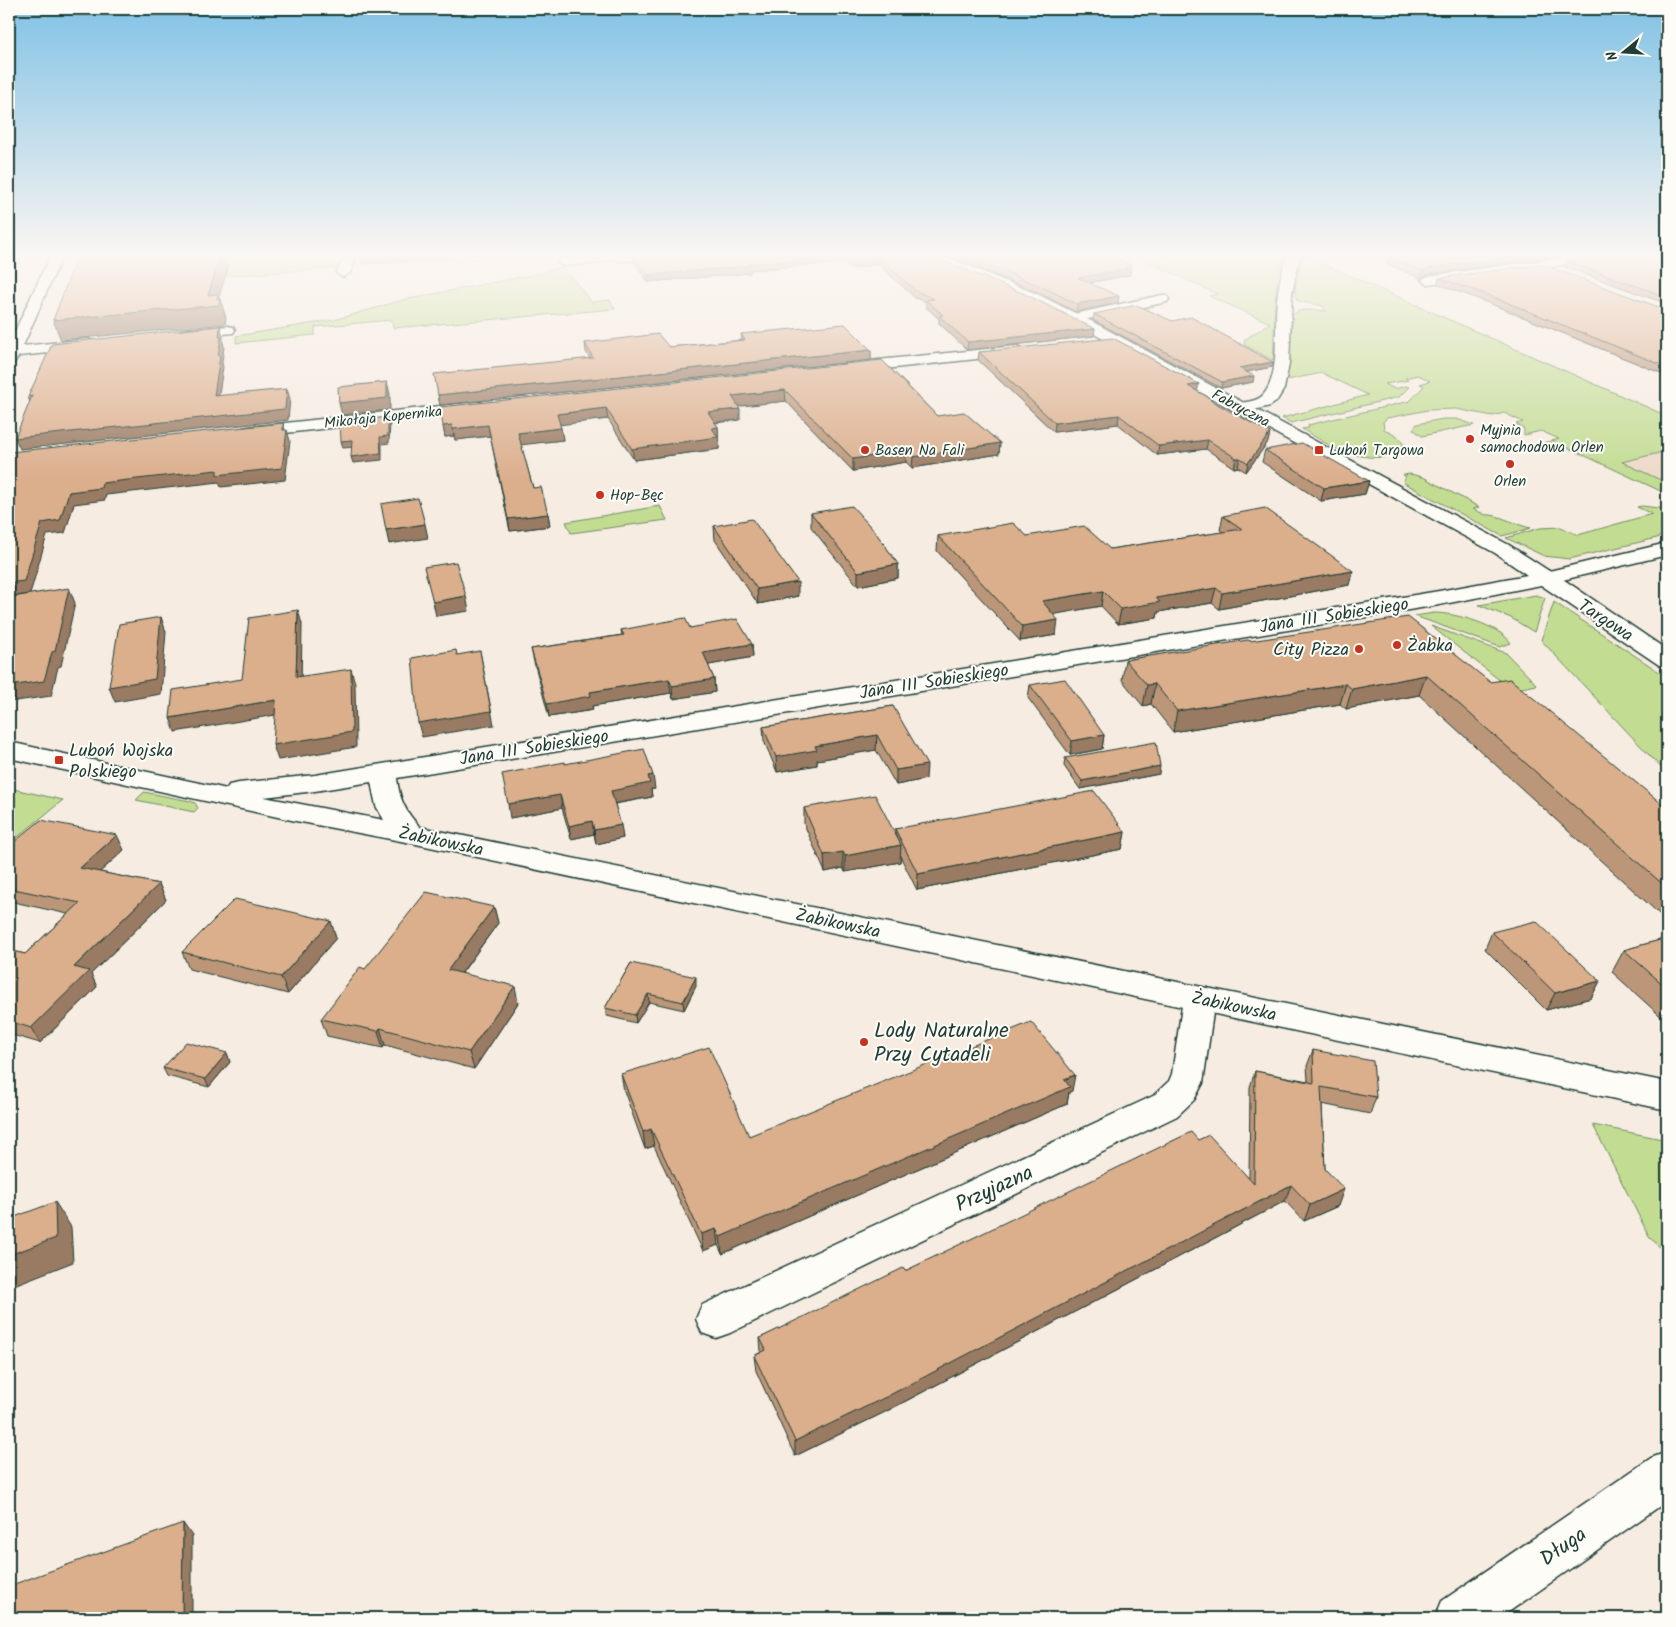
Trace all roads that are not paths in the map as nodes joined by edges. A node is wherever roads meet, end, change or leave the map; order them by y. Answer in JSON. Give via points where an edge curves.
{"nodes":[{"id":1,"x":23,"y":330,"type":"edge"},
{"id":2,"x":228,"y":330,"type":"dead end"},
{"id":3,"x":1096,"y":330,"type":"edge"},
{"id":4,"x":1283,"y":330,"type":"edge"},
{"id":5,"x":169,"y":336,"type":"edge"},
{"id":6,"x":1114,"y":340,"type":"junction"},
{"id":7,"x":100,"y":343,"type":"edge"},
{"id":8,"x":1088,"y":344,"type":"edge"},
{"id":9,"x":1030,"y":350,"type":"edge"},
{"id":10,"x":11,"y":356,"type":"edge"},
{"id":11,"x":833,"y":370,"type":"edge"},
{"id":12,"x":495,"y":405,"type":"edge"},
{"id":13,"x":1241,"y":408,"type":"junction"},
{"id":14,"x":233,"y":433,"type":"edge"},
{"id":15,"x":1667,"y":549,"type":"edge"},
{"id":16,"x":1546,"y":578,"type":"junction"},
{"id":17,"x":1667,"y":660,"type":"edge"},
{"id":18,"x":9,"y":750,"type":"edge"},
{"id":19,"x":383,"y":772,"type":"junction"},
{"id":20,"x":197,"y":790,"type":"junction"},
{"id":21,"x":411,"y":834,"type":"junction"},
{"id":22,"x":1199,"y":999,"type":"junction"},
{"id":23,"x":1667,"y":1096,"type":"edge"},
{"id":24,"x":716,"y":1319,"type":"dead end"},
{"id":25,"x":1667,"y":1474,"type":"edge"},
{"id":26,"x":1459,"y":1618,"type":"edge"}],
"edges":[{"from":1,"to":10,"type":"street"},
{"from":2,"to":5,"type":"street"},
{"from":3,"to":6,"type":"street","name":"Fabryczna"},
{"from":4,"to":13,"type":"street","via":[[1281,363],[1273,392],[1269,399]]},
{"from":6,"to":8,"type":"street"},
{"from":6,"to":13,"type":"street","name":"Fabryczna"},
{"from":7,"to":10,"type":"street"},
{"from":9,"to":11,"type":"street"},
{"from":12,"to":14,"type":"street","name":"Mikołaja Kopernika"},
{"from":13,"to":16,"type":"street","name":"Fabryczna","via":[[1502,549]]},
{"from":15,"to":16,"type":"street","name":"Jana III Sobieskiego"},
{"from":16,"to":17,"type":"street","name":"Targowa"},
{"from":16,"to":19,"type":"street","name":"Jana III Sobieskiego"},
{"from":18,"to":20,"type":"street","name":"Żabikowska"},
{"from":19,"to":20,"type":"street","name":"Jana III Sobieskiego","via":[[267,789]]},
{"from":19,"to":21,"type":"street","via":[[384,793],[392,815]]},
{"from":20,"to":21,"type":"street","name":"Żabikowska"},
{"from":21,"to":22,"type":"street","name":"Żabikowska"},
{"from":22,"to":23,"type":"street","name":"Żabikowska"},
{"from":22,"to":24,"type":"street","name":"Przyjazna","via":[[1185,1087],[1178,1098]]},
{"from":25,"to":26,"type":"street","name":"Długa"}]}
